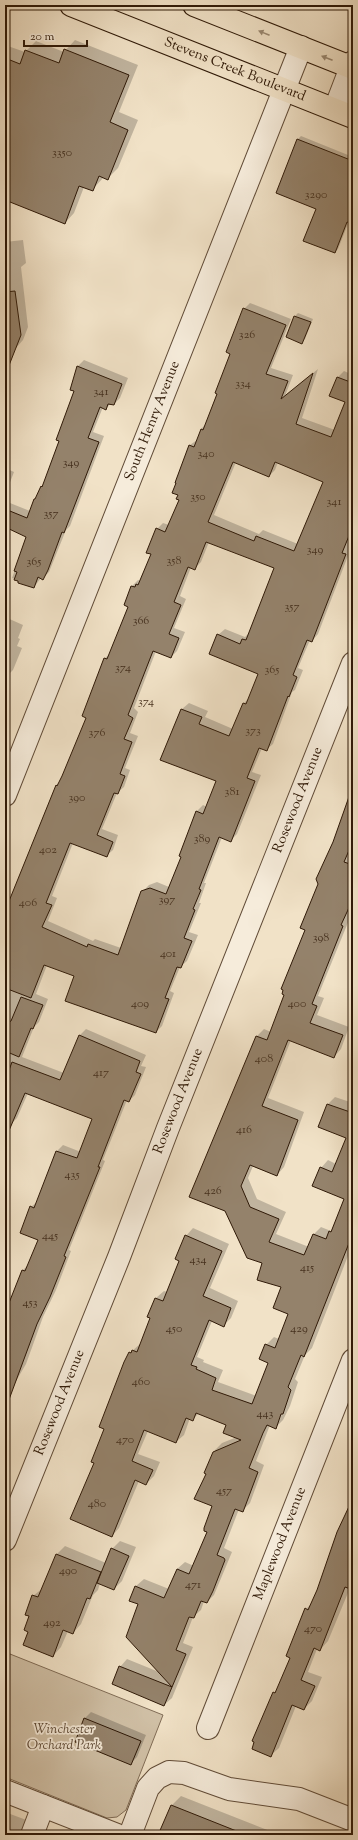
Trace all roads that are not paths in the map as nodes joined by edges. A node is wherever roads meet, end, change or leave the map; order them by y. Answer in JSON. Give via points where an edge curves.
{"nodes":[{"id":1,"x":71,"y":5,"type":"edge"},
{"id":2,"x":194,"y":5,"type":"edge"},
{"id":3,"x":301,"y":47,"type":"junction"},
{"id":4,"x":352,"y":66,"type":"edge"},
{"id":5,"x":284,"y":89,"type":"junction"},
{"id":6,"x":344,"y":113,"type":"edge"},
{"id":7,"x":353,"y":663,"type":"edge"},
{"id":8,"x":5,"y":795,"type":"edge"},
{"id":9,"x":353,"y":1360,"type":"edge"},
{"id":10,"x":5,"y":1540,"type":"edge"},
{"id":11,"x":208,"y":1728,"type":"dead end"},
{"id":12,"x":5,"y":1791,"type":"edge"},
{"id":13,"x":43,"y":1806,"type":"junction"},
{"id":14,"x":353,"y":1820,"type":"edge"},
{"id":15,"x":32,"y":1835,"type":"edge"},
{"id":16,"x":118,"y":1835,"type":"edge"},
{"id":17,"x":130,"y":1835,"type":"edge"}],
"edges":[{"from":1,"to":5,"type":"main road","name":"Stevens Creek Boulevard"},
{"from":3,"to":2,"type":"main road","one_way":true},
{"from":4,"to":3,"type":"main road","one_way":true},
{"from":3,"to":5,"type":"street","name":"South Henry Avenue"},
{"from":4,"to":6,"type":"street"},
{"from":5,"to":6,"type":"main road","name":"Stevens Creek Boulevard"},
{"from":5,"to":8,"type":"street","name":"South Henry Avenue"},
{"from":7,"to":10,"type":"street","name":"Rosewood Avenue"},
{"from":9,"to":11,"type":"street","name":"Maplewood Avenue"},
{"from":12,"to":13,"type":"street"},
{"from":13,"to":15,"type":"street"},
{"from":13,"to":16,"type":"street"},
{"from":14,"to":17,"type":"street","via":[[299,1799],[229,1789],[184,1773],[169,1772],[157,1778],[148,1788]]}]}
